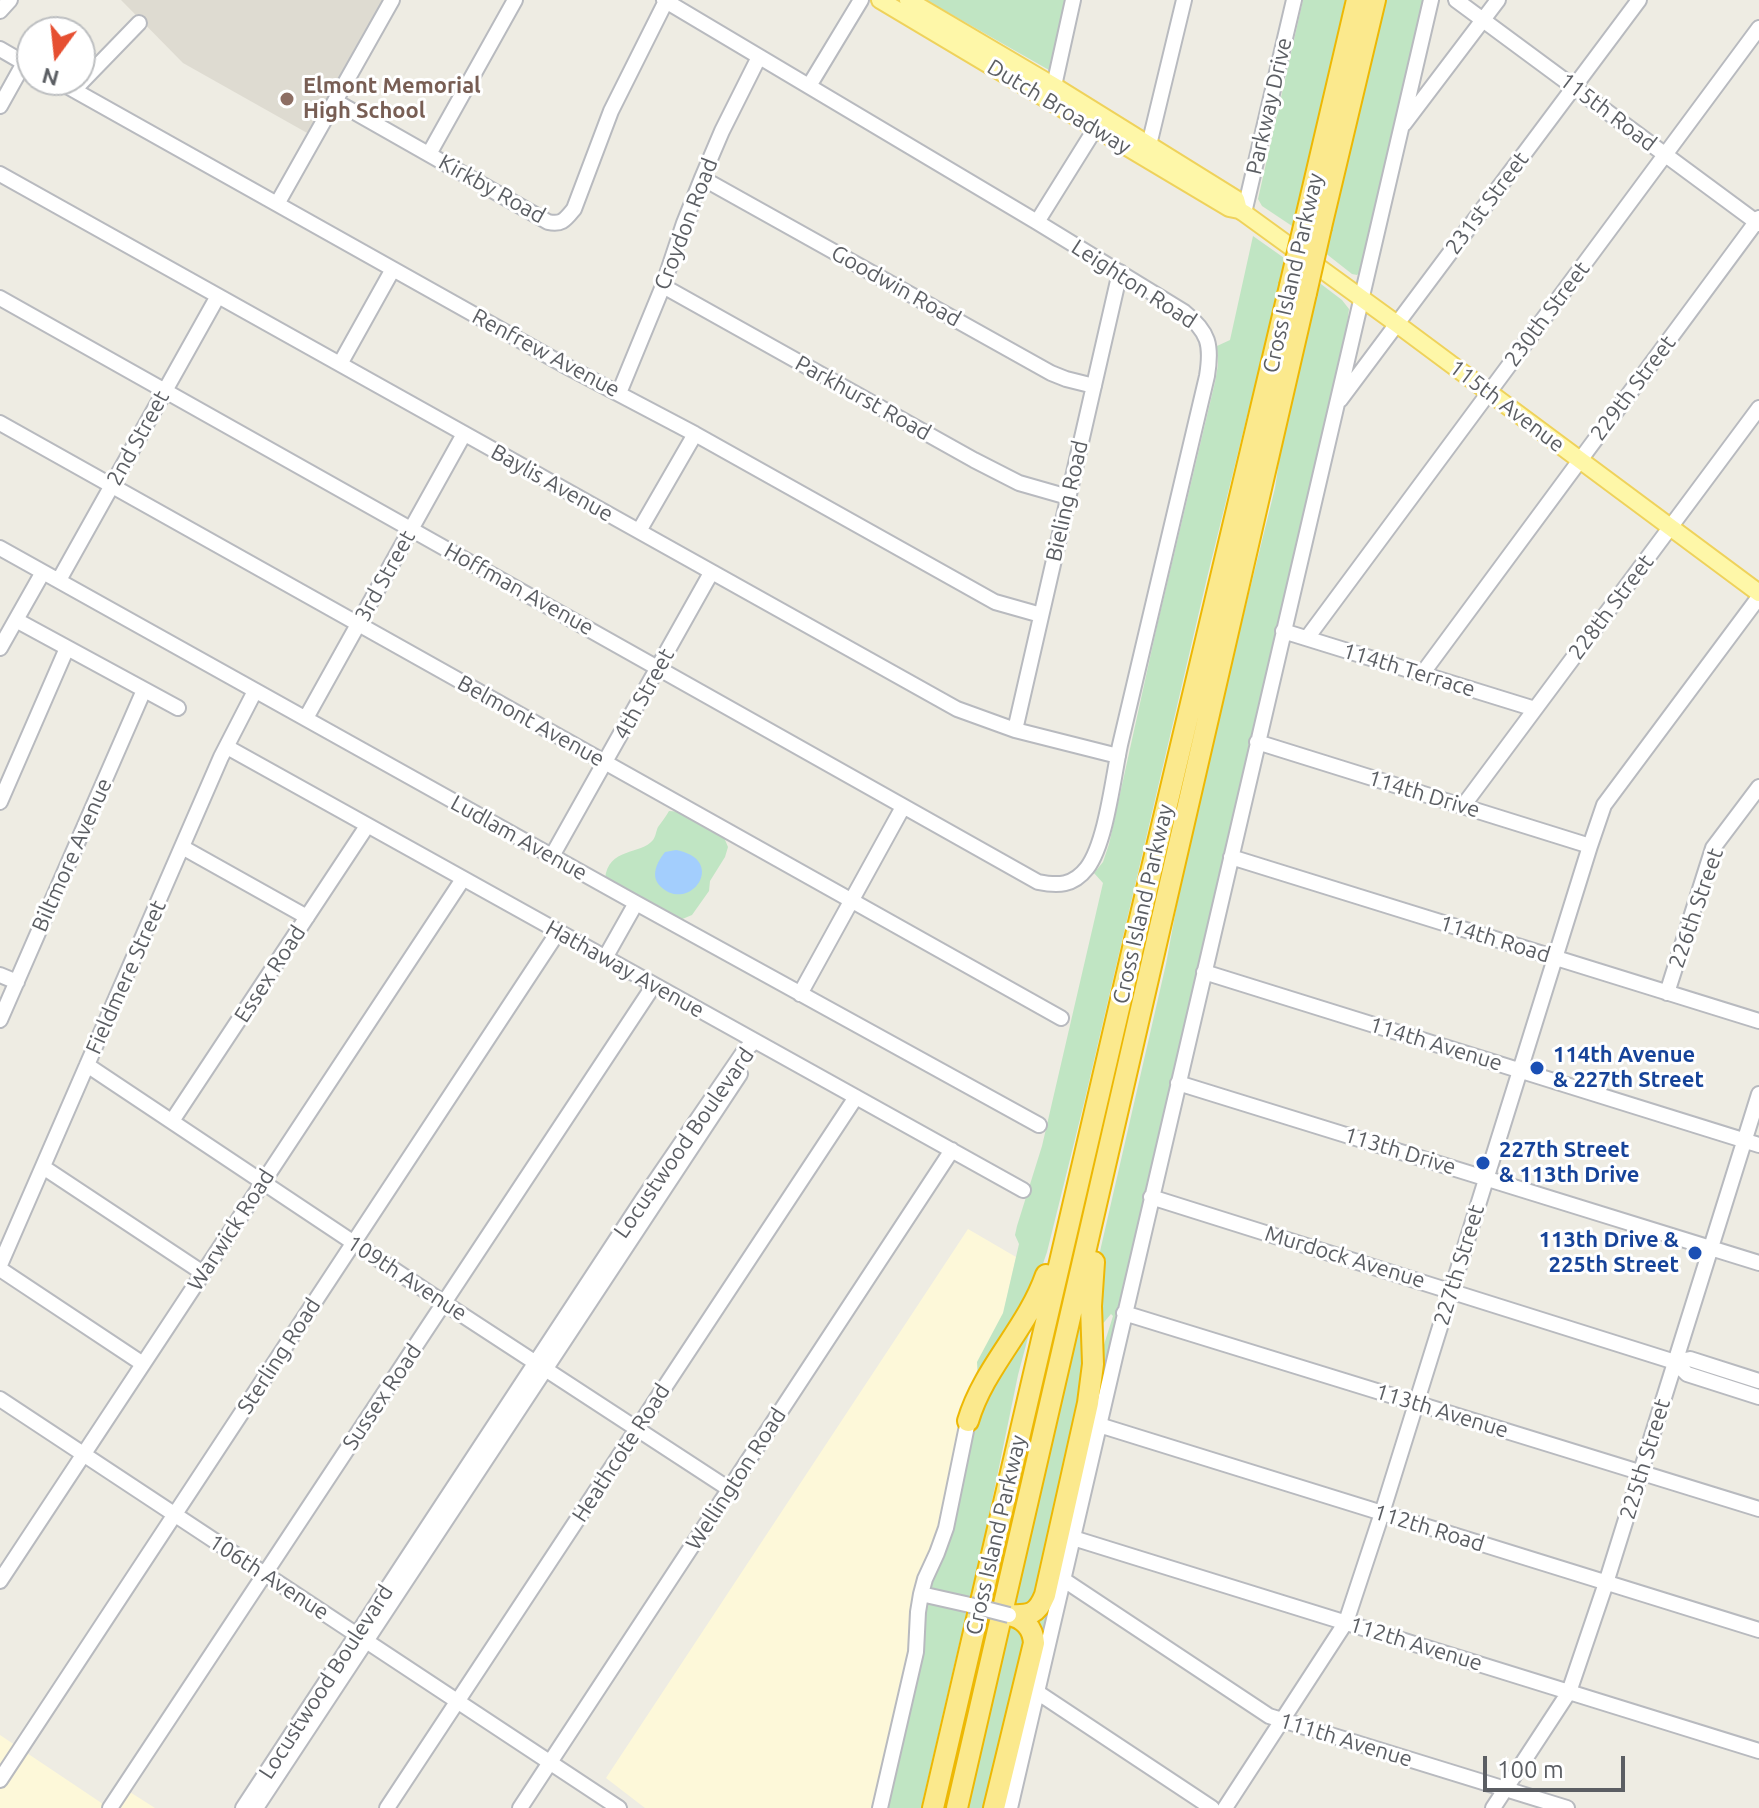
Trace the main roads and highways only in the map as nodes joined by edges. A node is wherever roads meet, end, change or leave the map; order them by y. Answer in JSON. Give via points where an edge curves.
{"nodes":[{"id":1,"x":880,"y":0,"type":"edge"},
{"id":2,"x":908,"y":0,"type":"edge"},
{"id":3,"x":1357,"y":0,"type":"edge"},
{"id":4,"x":1375,"y":0,"type":"edge"},
{"id":5,"x":1051,"y":94,"type":"junction"},
{"id":6,"x":1246,"y":214,"type":"joint"},
{"id":7,"x":1313,"y":224,"type":"junction"},
{"id":8,"x":1298,"y":290,"type":"junction"},
{"id":9,"x":1759,"y":595,"type":"edge"},
{"id":10,"x":1078,"y":1185,"type":"junction"},
{"id":11,"x":1099,"y":1197,"type":"junction"},
{"id":12,"x":968,"y":1421,"type":"road end"},
{"id":13,"x":1008,"y":1807,"type":"edge"},
{"id":14,"x":933,"y":1808,"type":"edge"},
{"id":15,"x":957,"y":1808,"type":"edge"}],
"edges":[{"from":1,"to":5,"type":"main road","name":"Dutch Broadway"},
{"from":2,"to":5,"type":"main road","name":"Dutch Broadway"},
{"from":3,"to":7,"type":"highway","name":"Cross Island Parkway"},
{"from":4,"to":7,"type":"highway","name":"Cross Island Parkway"},
{"from":5,"to":6,"type":"main road","name":"Dutch Broadway","via":[[1236,199]]},
{"from":6,"to":9,"type":"main road","name":"115th Avenue"},
{"from":7,"to":8,"type":"highway","name":"Cross Island Parkway","bridge":true},
{"from":8,"to":10,"type":"highway","name":"Cross Island Parkway"},
{"from":8,"to":11,"type":"highway","name":"Cross Island Parkway"},
{"from":10,"to":12,"type":"highway","via":[[1039,1295],[982,1385]]},
{"from":10,"to":14,"type":"highway","name":"Cross Island Parkway"},
{"from":11,"to":13,"type":"highway","via":[[1086,1414],[1043,1599],[1031,1613],[1009,1615],[1026,1623],[1034,1643]]},
{"from":11,"to":15,"type":"highway","name":"Cross Island Parkway"}]}
